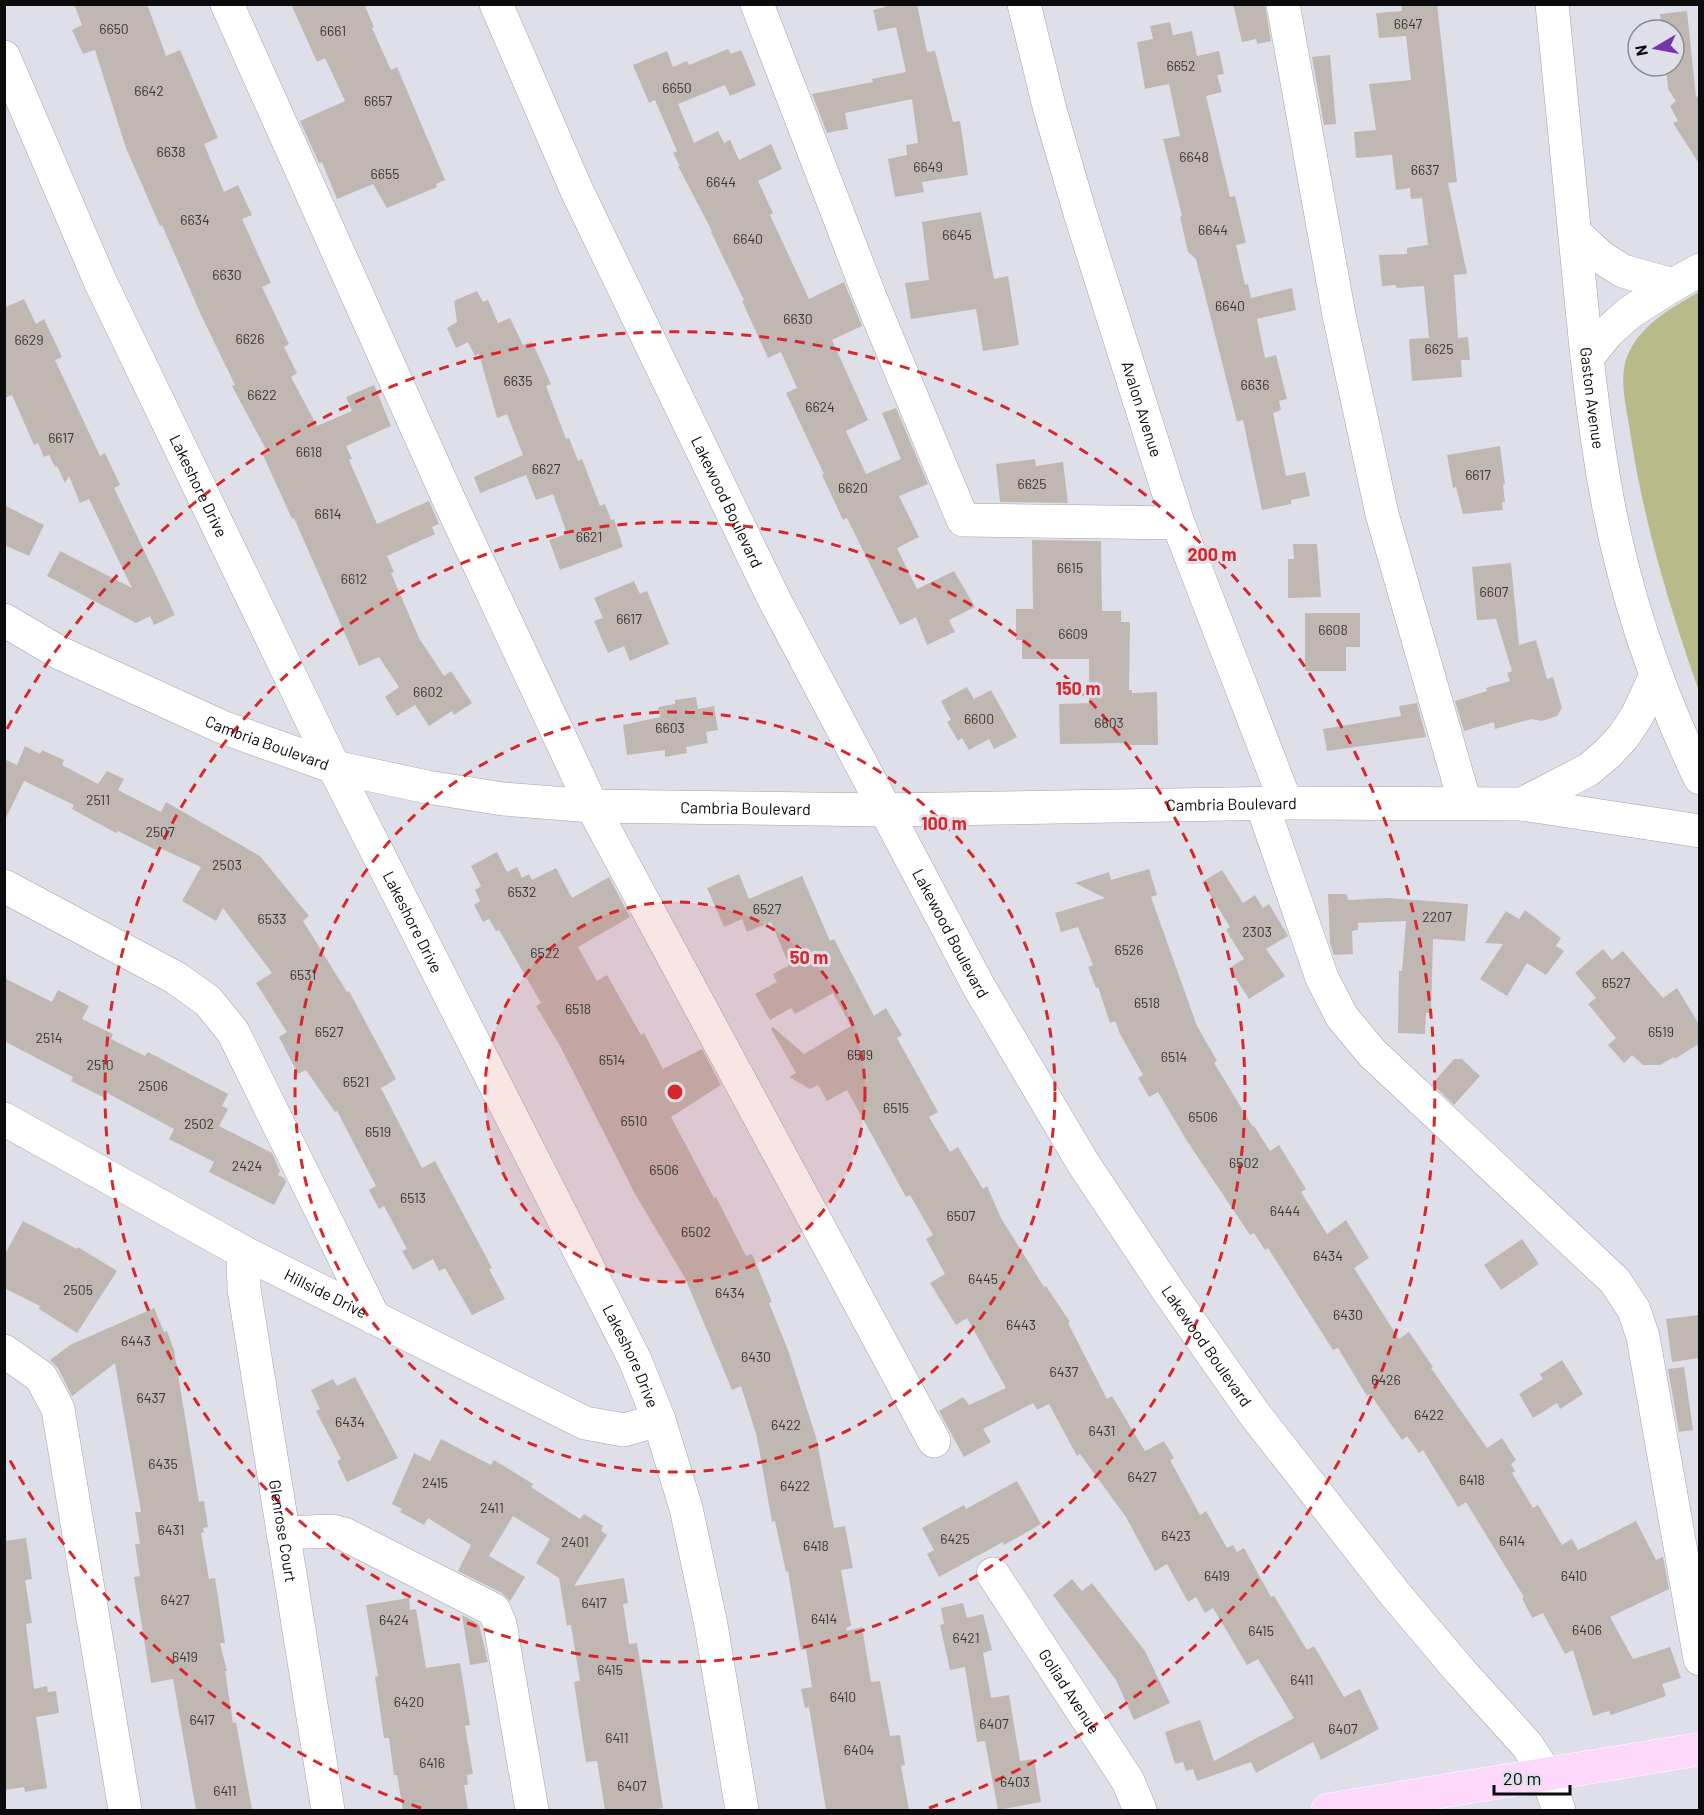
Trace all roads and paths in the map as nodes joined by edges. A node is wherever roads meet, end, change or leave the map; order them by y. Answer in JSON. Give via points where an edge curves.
{"nodes":[{"id":1,"x":227,"y":4,"type":"edge"},
{"id":2,"x":496,"y":4,"type":"edge"},
{"id":3,"x":757,"y":4,"type":"edge"},
{"id":4,"x":1024,"y":4,"type":"edge"},
{"id":5,"x":1283,"y":4,"type":"edge"},
{"id":6,"x":1552,"y":4,"type":"edge"},
{"id":7,"x":4,"y":57,"type":"edge"},
{"id":8,"x":1575,"y":233,"type":"junction"},
{"id":9,"x":1686,"y":277,"type":"edge"},
{"id":10,"x":1587,"y":358,"type":"junction"},
{"id":11,"x":1178,"y":523,"type":"junction"},
{"id":12,"x":4,"y":620,"type":"edge"},
{"id":13,"x":1656,"y":675,"type":"junction"},
{"id":14,"x":334,"y":767,"type":"junction"},
{"id":15,"x":1700,"y":778,"type":"edge"},
{"id":16,"x":1274,"y":803,"type":"junction"},
{"id":17,"x":1465,"y":803,"type":"junction"},
{"id":18,"x":1522,"y":804,"type":"junction"},
{"id":19,"x":592,"y":806,"type":"junction"},
{"id":20,"x":883,"y":810,"type":"junction"},
{"id":21,"x":1700,"y":831,"type":"edge"},
{"id":22,"x":4,"y":886,"type":"edge"},
{"id":23,"x":4,"y":1119,"type":"edge"},
{"id":24,"x":243,"y":1252,"type":"junction"},
{"id":25,"x":374,"y":1318,"type":"junction"},
{"id":26,"x":4,"y":1351,"type":"edge"},
{"id":27,"x":659,"y":1420,"type":"junction"},
{"id":28,"x":934,"y":1441,"type":"dead end"},
{"id":29,"x":283,"y":1533,"type":"junction"},
{"id":30,"x":993,"y":1574,"type":"dead end"},
{"id":31,"x":1700,"y":1659,"type":"edge"},
{"id":32,"x":1700,"y":1749,"type":"edge"},
{"id":33,"x":1546,"y":1774,"type":"junction"},
{"id":34,"x":125,"y":1810,"type":"edge"},
{"id":35,"x":328,"y":1810,"type":"edge"},
{"id":36,"x":532,"y":1810,"type":"edge"},
{"id":37,"x":742,"y":1810,"type":"edge"},
{"id":38,"x":1140,"y":1810,"type":"edge"},
{"id":39,"x":1328,"y":1810,"type":"edge"},
{"id":40,"x":1559,"y":1810,"type":"edge"}],
"edges":[{"from":1,"to":19,"type":"street","via":[[450,502]]},
{"from":2,"to":20,"type":"street","name":"Lakewood Boulevard","via":[[582,202],[774,599]]},
{"from":3,"to":11,"type":"street","via":[[870,297],[963,520]]},
{"from":4,"to":11,"type":"street","name":"Avalon Avenue","via":[[1077,201]]},
{"from":5,"to":17,"type":"street","via":[[1338,315],[1382,514]]},
{"from":6,"to":8,"type":"street","name":"Gaston Avenue"},
{"from":7,"to":14,"type":"street","name":"Lakeshore Drive","via":[[100,281]]},
{"from":8,"to":9,"type":"street","via":[[1623,271]]},
{"from":8,"to":10,"type":"street","name":"Gaston Avenue"},
{"from":9,"to":10,"type":"street","via":[[1629,313]]},
{"from":10,"to":13,"type":"street","name":"Gaston Avenue","via":[[1596,438],[1610,510]]},
{"from":11,"to":16,"type":"street","name":"Avalon Avenue"},
{"from":12,"to":14,"type":"street","name":"Cambria Boulevard","via":[[60,653],[222,727]]},
{"from":13,"to":15,"type":"street","name":"Gaston Avenue"},
{"from":13,"to":18,"type":"street","name":"Cambria Boulevard","via":[[1637,716],[1607,754],[1588,770]]},
{"from":14,"to":19,"type":"street","name":"Cambria Boulevard","via":[[503,799]]},
{"from":14,"to":27,"type":"street","name":"Lakeshore Drive","via":[[635,1360]]},
{"from":16,"to":17,"type":"street","name":"Cambria Boulevard"},
{"from":16,"to":20,"type":"street","name":"Cambria Boulevard"},
{"from":16,"to":31,"type":"street","name":"Avalon Avenue","via":[[1322,978],[1342,1017],[1372,1053],[1615,1281],[1634,1310],[1643,1337]]},
{"from":17,"to":18,"type":"street","name":"Cambria Boulevard"},
{"from":18,"to":21,"type":"street","name":"Cambria Boulevard"},
{"from":19,"to":20,"type":"street","name":"Cambria Boulevard"},
{"from":19,"to":28,"type":"street"},
{"from":20,"to":33,"type":"street","name":"Lakewood Boulevard","via":[[991,1008],[1083,1163],[1169,1292],[1253,1412],[1395,1594],[1527,1745]]},
{"from":22,"to":25,"type":"street","via":[[176,978],[208,1001],[233,1032]]},
{"from":23,"to":24,"type":"street","name":"Hillside Drive"},
{"from":24,"to":25,"type":"street","name":"Hillside Drive"},
{"from":24,"to":29,"type":"street","name":"Glenrose Court","via":[[244,1289]]},
{"from":25,"to":27,"type":"street","name":"Hillside Drive","via":[[585,1423],[624,1430]]},
{"from":26,"to":34,"type":"street","via":[[41,1377],[58,1409]]},
{"from":27,"to":37,"type":"street","name":"Lakeshore Drive","via":[[686,1508],[711,1624]]},
{"from":29,"to":35,"type":"street","name":"Glenrose Court"},
{"from":29,"to":36,"type":"street","via":[[344,1534],[494,1610],[500,1624]]},
{"from":30,"to":38,"type":"street","name":"Goliad Avenue","via":[[1128,1781]]},
{"from":32,"to":33,"type":"main road"},
{"from":33,"to":39,"type":"main road"},
{"from":33,"to":40,"type":"street","name":"Lakewood Boulevard"}]}
